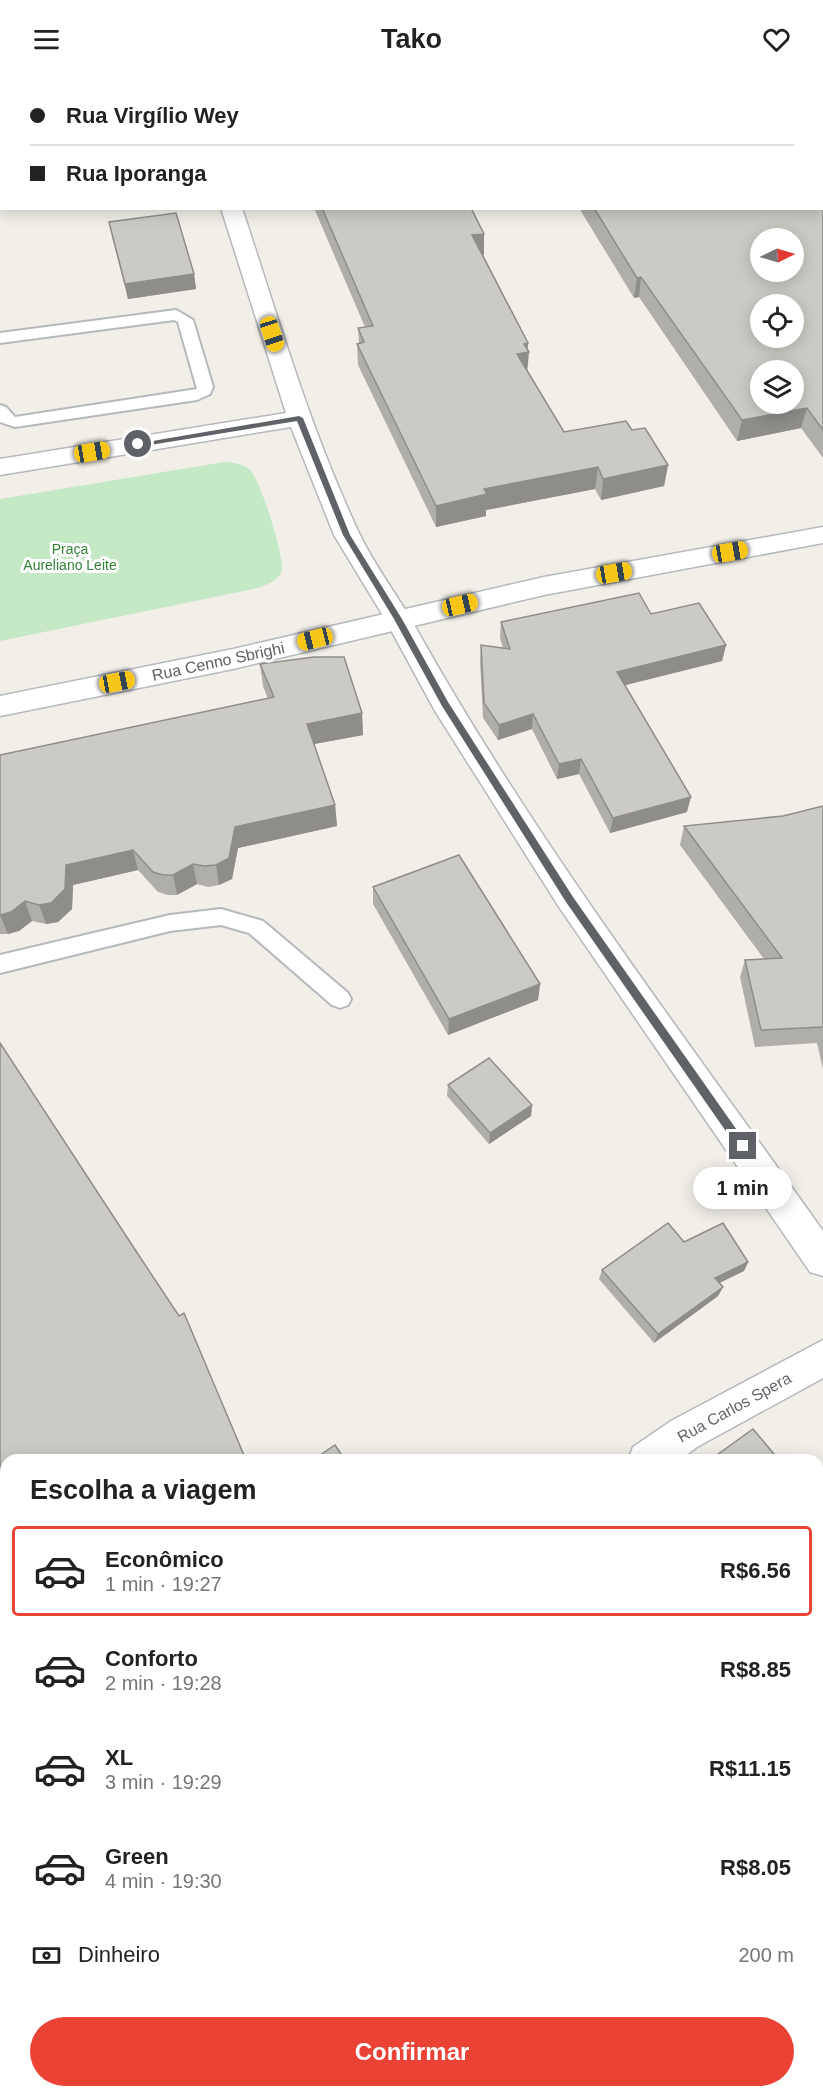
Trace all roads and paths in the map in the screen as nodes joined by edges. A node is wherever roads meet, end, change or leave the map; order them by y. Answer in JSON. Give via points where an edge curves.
{"nodes":[{"id":1,"x":232,"y":210,"type":"edge"},
{"id":2,"x":0,"y":338,"type":"edge"},
{"id":3,"x":0,"y":410,"type":"edge"},
{"id":4,"x":299,"y":418,"type":"junction"},
{"id":5,"x":0,"y":466,"type":"edge"},
{"id":6,"x":823,"y":535,"type":"edge"},
{"id":7,"x":398,"y":619,"type":"junction"},
{"id":8,"x":0,"y":706,"type":"edge"},
{"id":9,"x":0,"y":964,"type":"edge"},
{"id":10,"x":340,"y":999,"type":"dead end"},
{"id":11,"x":823,"y":1260,"type":"edge"},
{"id":12,"x":823,"y":1358,"type":"edge"},
{"id":13,"x":656,"y":1454,"type":"edge"}],
"edges":[{"from":1,"to":4,"type":"street"},
{"from":2,"to":3,"type":"lane","via":[[176,315],[185,320],[205,387],[197,395],[15,422],[7,420]]},
{"from":4,"to":5,"type":"street"},
{"from":4,"to":7,"type":"street","via":[[347,535]]},
{"from":6,"to":7,"type":"street","name":"Rua Cenno Sbrighi","via":[[544,586]]},
{"from":7,"to":8,"type":"street","name":"Rua Cenno Sbrighi","via":[[233,659]]},
{"from":7,"to":11,"type":"street","via":[[445,704],[570,899]]},
{"from":9,"to":10,"type":"lane","via":[[170,923],[221,917],[256,927]]},
{"from":12,"to":13,"type":"street","name":"Rua Carlos Spera","via":[[684,1434]]}]}
